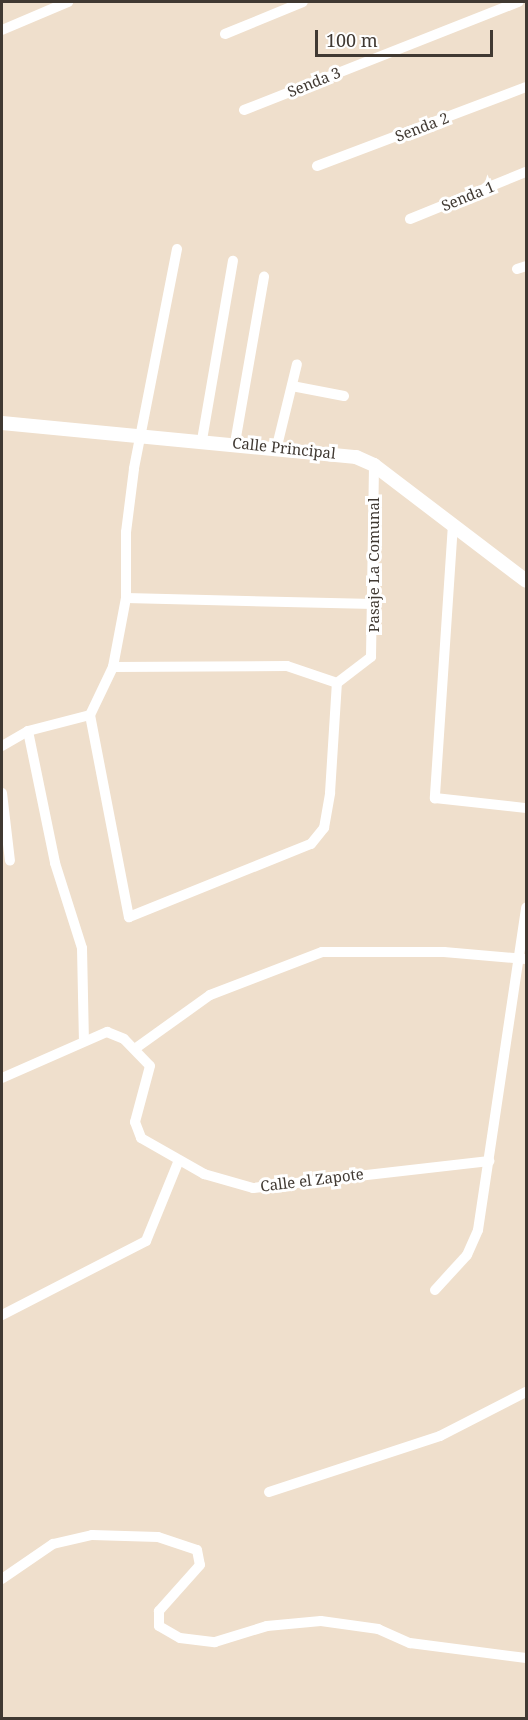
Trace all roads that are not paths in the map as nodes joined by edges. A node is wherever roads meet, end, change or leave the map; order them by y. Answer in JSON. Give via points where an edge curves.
{"nodes":[{"id":1,"x":68,"y":2,"type":"edge"},
{"id":2,"x":303,"y":2,"type":"edge"},
{"id":3,"x":518,"y":2,"type":"edge"},
{"id":4,"x":2,"y":30,"type":"edge"},
{"id":5,"x":225,"y":34,"type":"dead end"},
{"id":6,"x":526,"y":87,"type":"edge"},
{"id":7,"x":244,"y":110,"type":"dead end"},
{"id":8,"x":316,"y":166,"type":"dead end"},
{"id":9,"x":526,"y":172,"type":"edge"},
{"id":10,"x":410,"y":219,"type":"dead end"},
{"id":11,"x":177,"y":249,"type":"dead end"},
{"id":12,"x":233,"y":261,"type":"dead end"},
{"id":13,"x":264,"y":276,"type":"dead end"},
{"id":14,"x":297,"y":364,"type":"dead end"},
{"id":15,"x":292,"y":387,"type":"junction"},
{"id":16,"x":344,"y":396,"type":"dead end"},
{"id":17,"x":2,"y":423,"type":"edge"},
{"id":18,"x":143,"y":435,"type":"junction"},
{"id":19,"x":202,"y":440,"type":"junction"},
{"id":20,"x":235,"y":443,"type":"junction"},
{"id":21,"x":277,"y":446,"type":"junction"},
{"id":22,"x":374,"y":465,"type":"junction"},
{"id":23,"x":453,"y":524,"type":"junction"},
{"id":24,"x":526,"y":581,"type":"edge"},
{"id":25,"x":126,"y":598,"type":"junction"},
{"id":26,"x":375,"y":604,"type":"junction"},
{"id":27,"x":113,"y":667,"type":"junction"},
{"id":28,"x":337,"y":683,"type":"junction"},
{"id":29,"x":90,"y":715,"type":"junction"},
{"id":30,"x":28,"y":731,"type":"junction"},
{"id":31,"x":2,"y":746,"type":"edge"},
{"id":32,"x":2,"y":793,"type":"edge"},
{"id":33,"x":526,"y":808,"type":"edge"},
{"id":34,"x":10,"y":861,"type":"dead end"},
{"id":35,"x":526,"y":908,"type":"edge"},
{"id":36,"x":523,"y":958,"type":"edge"},
{"id":37,"x":84,"y":1040,"type":"junction"},
{"id":38,"x":136,"y":1048,"type":"junction"},
{"id":39,"x":2,"y":1078,"type":"edge"},
{"id":40,"x":179,"y":1160,"type":"junction"},
{"id":41,"x":489,"y":1161,"type":"junction"},
{"id":42,"x":435,"y":1290,"type":"dead end"},
{"id":43,"x":2,"y":1315,"type":"edge"},
{"id":44,"x":526,"y":1392,"type":"edge"},
{"id":45,"x":269,"y":1492,"type":"dead end"},
{"id":46,"x":2,"y":1579,"type":"edge"},
{"id":47,"x":526,"y":1658,"type":"edge"}],
"edges":[{"from":1,"to":4,"type":"street"},
{"from":2,"to":5,"type":"street"},
{"from":3,"to":7,"type":"street","name":"Senda 3"},
{"from":6,"to":8,"type":"street","name":"Senda 2"},
{"from":9,"to":10,"type":"street","name":"Senda 1"},
{"from":11,"to":18,"type":"street"},
{"from":12,"to":19,"type":"street"},
{"from":13,"to":20,"type":"street"},
{"from":14,"to":15,"type":"street"},
{"from":15,"to":16,"type":"street"},
{"from":15,"to":21,"type":"street"},
{"from":17,"to":18,"type":"street","name":"Calle Principal"},
{"from":18,"to":19,"type":"street","name":"Calle Principal"},
{"from":18,"to":25,"type":"street","via":[[126,532]]},
{"from":19,"to":20,"type":"street","name":"Calle Principal"},
{"from":20,"to":21,"type":"street","name":"Calle Principal"},
{"from":21,"to":22,"type":"street","name":"Calle Principal","via":[[334,452]]},
{"from":22,"to":23,"type":"street","name":"Calle Principal"},
{"from":22,"to":26,"type":"street","name":"Pasaje La Comunal"},
{"from":23,"to":24,"type":"street","name":"Calle Principal"},
{"from":23,"to":33,"type":"street","via":[[435,798]]},
{"from":25,"to":26,"type":"street"},
{"from":25,"to":27,"type":"street"},
{"from":26,"to":28,"type":"street","name":"Pasaje La Comunal","via":[[371,657]]},
{"from":27,"to":28,"type":"street","via":[[287,666]]},
{"from":27,"to":29,"type":"street"},
{"from":28,"to":29,"type":"street","via":[[330,793],[324,828],[311,844],[129,917]]},
{"from":29,"to":30,"type":"street"},
{"from":30,"to":31,"type":"street"},
{"from":30,"to":37,"type":"street","via":[[55,863],[82,948]]},
{"from":32,"to":34,"type":"street"},
{"from":35,"to":36,"type":"street"},
{"from":36,"to":38,"type":"street","via":[[322,952],[210,995]]},
{"from":36,"to":41,"type":"street","via":[[493,1104]]},
{"from":37,"to":38,"type":"street","via":[[107,1032]]},
{"from":37,"to":39,"type":"street"},
{"from":38,"to":40,"type":"street","name":"Calle el Zapote","via":[[151,1077],[136,1129],[141,1138]]},
{"from":40,"to":41,"type":"street","name":"Calle el Zapote","via":[[204,1174],[253,1188]]},
{"from":40,"to":43,"type":"street","via":[[146,1241]]},
{"from":41,"to":42,"type":"street","via":[[471,1247],[451,1278]]},
{"from":44,"to":45,"type":"street","via":[[440,1436]]},
{"from":46,"to":47,"type":"street","via":[[53,1544],[92,1536],[159,1537],[197,1550],[200,1565],[159,1611],[159,1626],[180,1638],[215,1642],[267,1626],[321,1622],[378,1629],[410,1643]]}]}
